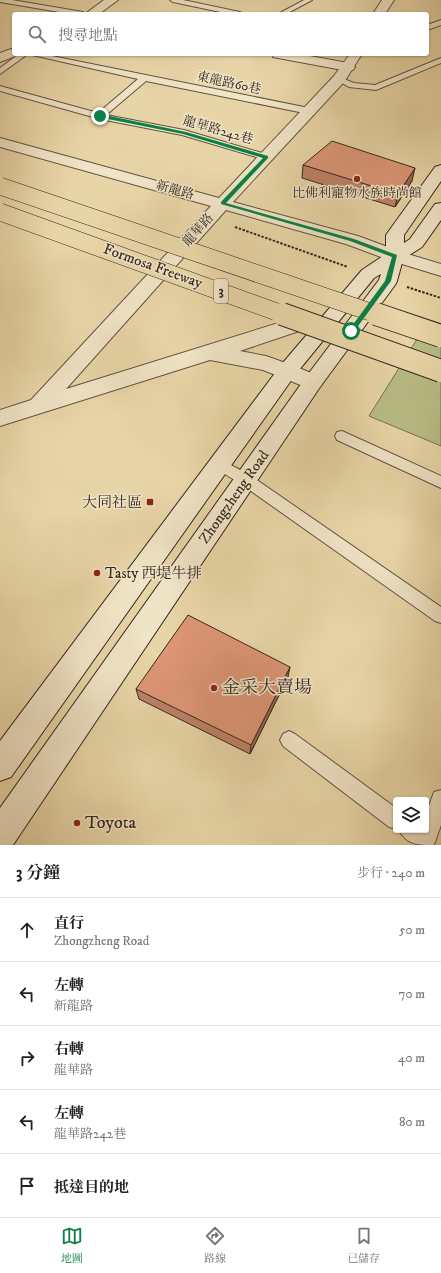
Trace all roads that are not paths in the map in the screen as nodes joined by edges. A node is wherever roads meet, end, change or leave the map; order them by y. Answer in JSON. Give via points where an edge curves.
{"nodes":[{"id":1,"x":0,"y":0,"type":"edge"},
{"id":2,"x":112,"y":0,"type":"edge"},
{"id":3,"x":173,"y":0,"type":"edge"},
{"id":4,"x":309,"y":0,"type":"edge"},
{"id":5,"x":388,"y":0,"type":"edge"},
{"id":6,"x":71,"y":12,"type":"edge"},
{"id":7,"x":94,"y":12,"type":"edge"},
{"id":8,"x":230,"y":12,"type":"edge"},
{"id":9,"x":285,"y":12,"type":"edge"},
{"id":10,"x":380,"y":12,"type":"edge"},
{"id":11,"x":441,"y":22,"type":"edge"},
{"id":12,"x":429,"y":27,"type":"edge"},
{"id":13,"x":12,"y":53,"type":"edge"},
{"id":14,"x":21,"y":56,"type":"edge"},
{"id":15,"x":40,"y":56,"type":"edge"},
{"id":16,"x":296,"y":56,"type":"edge"},
{"id":17,"x":0,"y":58,"type":"edge"},
{"id":18,"x":441,"y":60,"type":"edge"},
{"id":19,"x":351,"y":62,"type":"edge"},
{"id":20,"x":0,"y":72,"type":"edge"},
{"id":21,"x":144,"y":78,"type":"junction"},
{"id":22,"x":0,"y":88,"type":"edge"},
{"id":23,"x":309,"y":111,"type":"junction"},
{"id":24,"x":100,"y":116,"type":"junction"},
{"id":25,"x":0,"y":142,"type":"edge"},
{"id":26,"x":266,"y":157,"type":"junction"},
{"id":27,"x":441,"y":170,"type":"edge"},
{"id":28,"x":0,"y":186,"type":"edge"},
{"id":29,"x":223,"y":203,"type":"junction"},
{"id":30,"x":441,"y":208,"type":"edge"},
{"id":31,"x":0,"y":212,"type":"edge"},
{"id":32,"x":395,"y":256,"type":"junction"},
{"id":33,"x":441,"y":270,"type":"edge"},
{"id":34,"x":326,"y":323,"type":"junction"},
{"id":35,"x":351,"y":331,"type":"junction"},
{"id":36,"x":441,"y":336,"type":"edge"},
{"id":37,"x":208,"y":354,"type":"junction"},
{"id":38,"x":288,"y":370,"type":"junction"},
{"id":39,"x":441,"y":372,"type":"edge"},
{"id":40,"x":313,"y":382,"type":"junction"},
{"id":41,"x":39,"y":405,"type":"junction"},
{"id":42,"x":0,"y":418,"type":"edge"},
{"id":43,"x":342,"y":436,"type":"dead end"},
{"id":44,"x":220,"y":464,"type":"junction"},
{"id":45,"x":246,"y":480,"type":"junction"},
{"id":46,"x":441,"y":482,"type":"edge"},
{"id":47,"x":441,"y":616,"type":"edge"},
{"id":48,"x":288,"y":740,"type":"dead end"},
{"id":49,"x":0,"y":766,"type":"edge"},
{"id":50,"x":441,"y":799,"type":"edge"},
{"id":51,"x":393,"y":818,"type":"edge"},
{"id":52,"x":413,"y":833,"type":"edge"},
{"id":53,"x":0,"y":836,"type":"edge"},
{"id":54,"x":425,"y":843,"type":"edge"}],
"edges":[{"from":1,"to":6,"type":"lane"},
{"from":2,"to":7,"type":"street"},
{"from":3,"to":8,"type":"lane"},
{"from":4,"to":9,"type":"lane"},
{"from":5,"to":10,"type":"street"},
{"from":11,"to":12,"type":"lane"},
{"from":13,"to":17,"type":"street"},
{"from":14,"to":20,"type":"lane"},
{"from":15,"to":21,"type":"lane","name":"東龍路60巷"},
{"from":16,"to":19,"type":"street"},
{"from":18,"to":19,"type":"lane","via":[[376,88],[352,85]]},
{"from":19,"to":23,"type":"street","name":"龍華路"},
{"from":21,"to":23,"type":"lane","name":"東龍路60巷"},
{"from":21,"to":24,"type":"lane"},
{"from":22,"to":24,"type":"lane","name":"龍華路242巷"},
{"from":23,"to":26,"type":"street","name":"龍華路"},
{"from":24,"to":26,"type":"lane","name":"龍華路242巷","via":[[184,133]]},
{"from":25,"to":29,"type":"street","name":"新龍路"},
{"from":26,"to":29,"type":"street","name":"龍華路"},
{"from":27,"to":32,"type":"street","name":"Zhongzheng Road","via":[[395,235]]},
{"from":28,"to":36,"type":"highway","name":"Formosa Freeway","number":"3","bridge":true},
{"from":29,"to":32,"type":"street","name":"新龍路","via":[[352,240]]},
{"from":29,"to":41,"type":"street","name":"龍華路"},
{"from":30,"to":32,"type":"street","name":"Zhongzheng Road","via":[[416,243]]},
{"from":31,"to":39,"type":"highway","name":"Formosa Freeway","number":"3","bridge":true},
{"from":32,"to":33,"type":"street","name":"新龍路"},
{"from":32,"to":34,"type":"street","name":"Zhongzheng Road","via":[[368,274]]},
{"from":32,"to":35,"type":"street","name":"Zhongzheng Road","via":[[388,281]]},
{"from":34,"to":35,"type":"street","name":"龍華路"},
{"from":34,"to":37,"type":"street","name":"龍華路","via":[[304,322]]},
{"from":34,"to":38,"type":"street","name":"Zhongzheng Road"},
{"from":35,"to":40,"type":"street","name":"Zhongzheng Road"},
{"from":37,"to":38,"type":"street","name":"龍華路","via":[[236,356]]},
{"from":37,"to":41,"type":"street","name":"龍華路"},
{"from":38,"to":40,"type":"street","name":"龍華路"},
{"from":38,"to":44,"type":"street","name":"Zhongzheng Road"},
{"from":40,"to":45,"type":"street","name":"Zhongzheng Road"},
{"from":41,"to":42,"type":"street","name":"龍華路"},
{"from":43,"to":46,"type":"lane"},
{"from":44,"to":45,"type":"lane"},
{"from":44,"to":49,"type":"street","name":"Zhongzheng Road"},
{"from":45,"to":47,"type":"lane"},
{"from":45,"to":53,"type":"street","name":"Zhongzheng Road"},
{"from":48,"to":51,"type":"lane"},
{"from":50,"to":54,"type":"lane"},
{"from":52,"to":54,"type":"lane"}]}
